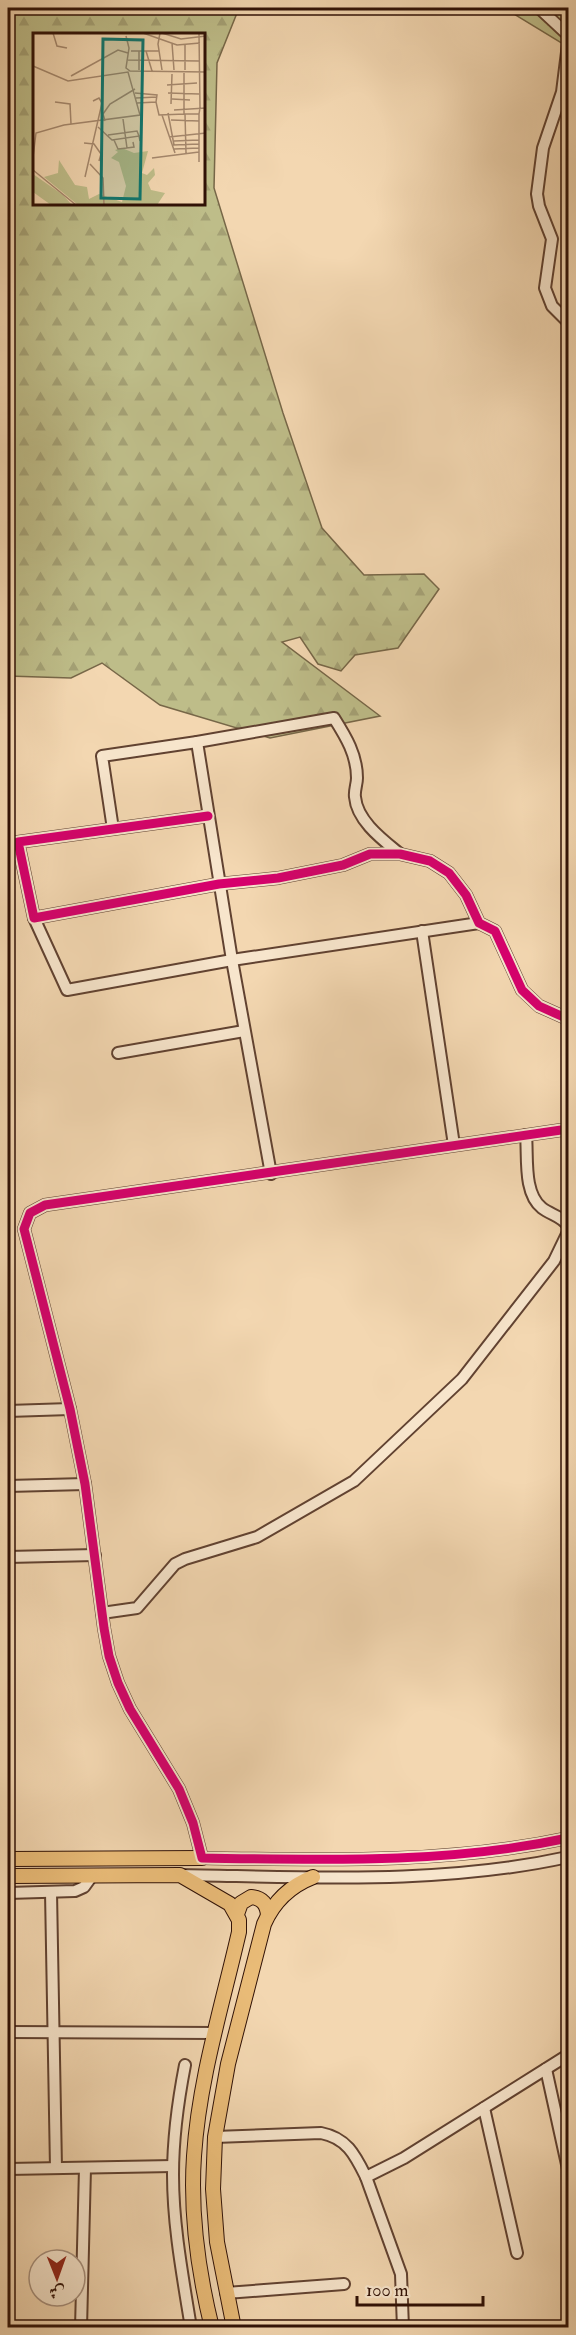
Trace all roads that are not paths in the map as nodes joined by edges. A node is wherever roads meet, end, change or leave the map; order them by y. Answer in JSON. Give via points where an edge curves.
{"nodes":[{"id":1,"x":539,"y":8,"type":"edge"},
{"id":2,"x":568,"y":35,"type":"edge"},
{"id":3,"x":568,"y":44,"type":"edge"},
{"id":4,"x":568,"y":322,"type":"edge"},
{"id":5,"x":197,"y":742,"type":"junction"},
{"id":6,"x":208,"y":816,"type":"junction"},
{"id":7,"x":113,"y":829,"type":"junction"},
{"id":8,"x":400,"y":854,"type":"junction"},
{"id":9,"x":219,"y":884,"type":"junction"},
{"id":10,"x":34,"y":918,"type":"junction"},
{"id":11,"x":479,"y":923,"type":"junction"},
{"id":12,"x":422,"y":931,"type":"junction"},
{"id":13,"x":232,"y":960,"type":"junction"},
{"id":14,"x":568,"y":1019,"type":"edge"},
{"id":15,"x":244,"y":1031,"type":"junction"},
{"id":16,"x":118,"y":1053,"type":"dead end"},
{"id":17,"x":568,"y":1129,"type":"edge"},
{"id":18,"x":526,"y":1135,"type":"junction"},
{"id":19,"x":454,"y":1146,"type":"junction"},
{"id":20,"x":271,"y":1174,"type":"junction"},
{"id":21,"x":568,"y":1226,"type":"edge"},
{"id":22,"x":568,"y":1232,"type":"edge"},
{"id":23,"x":70,"y":1409,"type":"junction"},
{"id":24,"x":8,"y":1411,"type":"edge"},
{"id":25,"x":85,"y":1484,"type":"junction"},
{"id":26,"x":8,"y":1486,"type":"edge"},
{"id":27,"x":95,"y":1555,"type":"junction"},
{"id":28,"x":8,"y":1557,"type":"edge"},
{"id":29,"x":102,"y":1613,"type":"junction"},
{"id":30,"x":568,"y":1838,"type":"edge"},
{"id":31,"x":568,"y":1857,"type":"edge"},
{"id":32,"x":202,"y":1858,"type":"junction"},
{"id":33,"x":8,"y":1859,"type":"edge"},
{"id":34,"x":180,"y":1875,"type":"junction"},
{"id":35,"x":8,"y":1876,"type":"edge"},
{"id":36,"x":92,"y":1876,"type":"junction"},
{"id":37,"x":314,"y":1877,"type":"junction"},
{"id":38,"x":51,"y":1892,"type":"junction"},
{"id":39,"x":8,"y":1893,"type":"edge"},
{"id":40,"x":237,"y":1914,"type":"junction"},
{"id":41,"x":268,"y":1915,"type":"junction"},
{"id":42,"x":8,"y":2032,"type":"edge"},
{"id":43,"x":53,"y":2032,"type":"junction"},
{"id":44,"x":215,"y":2033,"type":"junction"},
{"id":45,"x":568,"y":2055,"type":"edge"},
{"id":46,"x":185,"y":2065,"type":"dead end"},
{"id":47,"x":546,"y":2069,"type":"junction"},
{"id":48,"x":484,"y":2108,"type":"junction"},
{"id":49,"x":216,"y":2137,"type":"junction"},
{"id":50,"x":173,"y":2166,"type":"junction"},
{"id":51,"x":56,"y":2168,"type":"junction"},
{"id":52,"x":85,"y":2168,"type":"junction"},
{"id":53,"x":8,"y":2169,"type":"edge"},
{"id":54,"x":568,"y":2169,"type":"edge"},
{"id":55,"x":366,"y":2177,"type":"junction"},
{"id":56,"x":517,"y":2253,"type":"dead end"},
{"id":57,"x":344,"y":2283,"type":"dead end"},
{"id":58,"x":226,"y":2293,"type":"junction"},
{"id":59,"x":81,"y":2328,"type":"edge"},
{"id":60,"x":191,"y":2328,"type":"edge"},
{"id":61,"x":212,"y":2328,"type":"edge"},
{"id":62,"x":234,"y":2328,"type":"edge"},
{"id":63,"x":403,"y":2328,"type":"edge"}],
"edges":[{"from":1,"to":2,"type":"street"},
{"from":3,"to":4,"type":"street","via":[[562,92],[543,148],[537,194],[552,239],[545,288],[552,306]]},
{"from":5,"to":6,"type":"street"},
{"from":5,"to":7,"type":"street","via":[[102,756]]},
{"from":5,"to":8,"type":"street","via":[[334,718],[355,759],[355,796],[360,812],[377,836]]},
{"from":6,"to":7,"type":"street"},
{"from":6,"to":9,"type":"street"},
{"from":7,"to":10,"type":"street","via":[[18,842]]},
{"from":8,"to":9,"type":"street","via":[[370,854],[278,878]]},
{"from":8,"to":11,"type":"street","via":[[430,861],[449,873],[466,895]]},
{"from":9,"to":10,"type":"street"},
{"from":9,"to":13,"type":"street"},
{"from":10,"to":13,"type":"street","via":[[67,990]]},
{"from":11,"to":12,"type":"street"},
{"from":11,"to":14,"type":"street","via":[[495,931],[522,990],[539,1005]]},
{"from":12,"to":13,"type":"street"},
{"from":12,"to":19,"type":"street"},
{"from":13,"to":15,"type":"street"},
{"from":15,"to":16,"type":"street"},
{"from":15,"to":20,"type":"street"},
{"from":17,"to":18,"type":"street"},
{"from":18,"to":19,"type":"street"},
{"from":18,"to":21,"type":"street","via":[[532,1194],[542,1208],[565,1220]]},
{"from":19,"to":20,"type":"street"},
{"from":20,"to":23,"type":"street","via":[[45,1205],[30,1213],[26,1235]]},
{"from":22,"to":29,"type":"street","via":[[554,1261],[462,1379],[354,1481],[257,1537],[175,1564],[137,1608]]},
{"from":23,"to":24,"type":"street"},
{"from":23,"to":25,"type":"street"},
{"from":25,"to":26,"type":"street"},
{"from":25,"to":27,"type":"street"},
{"from":27,"to":28,"type":"street"},
{"from":27,"to":29,"type":"street"},
{"from":29,"to":32,"type":"street","via":[[118,1683],[179,1789]]},
{"from":30,"to":32,"type":"street","via":[[505,1850],[422,1858]]},
{"from":31,"to":37,"type":"street","via":[[433,1876]]},
{"from":32,"to":33,"type":"main road"},
{"from":34,"to":36,"type":"main road"},
{"from":34,"to":37,"type":"street"},
{"from":34,"to":40,"type":"main road","via":[[226,1900]]},
{"from":35,"to":36,"type":"main road"},
{"from":36,"to":38,"type":"street","via":[[80,1890]]},
{"from":37,"to":41,"type":"main road","via":[[287,1891]]},
{"from":38,"to":39,"type":"street"},
{"from":38,"to":43,"type":"street"},
{"from":40,"to":41,"type":"main road","via":[[241,1903],[251,1897],[263,1901]]},
{"from":40,"to":44,"type":"main road","via":[[239,1932]]},
{"from":41,"to":49,"type":"main road","via":[[228,2064]]},
{"from":42,"to":43,"type":"street"},
{"from":43,"to":44,"type":"street"},
{"from":43,"to":51,"type":"street"},
{"from":44,"to":61,"type":"main road","via":[[201,2100],[193,2184],[199,2268]]},
{"from":45,"to":47,"type":"street"},
{"from":46,"to":50,"type":"street"},
{"from":47,"to":48,"type":"street"},
{"from":47,"to":54,"type":"street"},
{"from":48,"to":55,"type":"street"},
{"from":48,"to":56,"type":"street"},
{"from":49,"to":55,"type":"street","via":[[330,2135],[347,2145]]},
{"from":49,"to":58,"type":"main road","via":[[214,2215]]},
{"from":50,"to":52,"type":"street"},
{"from":50,"to":60,"type":"street"},
{"from":51,"to":52,"type":"street"},
{"from":51,"to":53,"type":"street"},
{"from":52,"to":59,"type":"street"},
{"from":55,"to":63,"type":"street","via":[[401,2274]]},
{"from":57,"to":58,"type":"street"},
{"from":58,"to":62,"type":"main road"}]}
